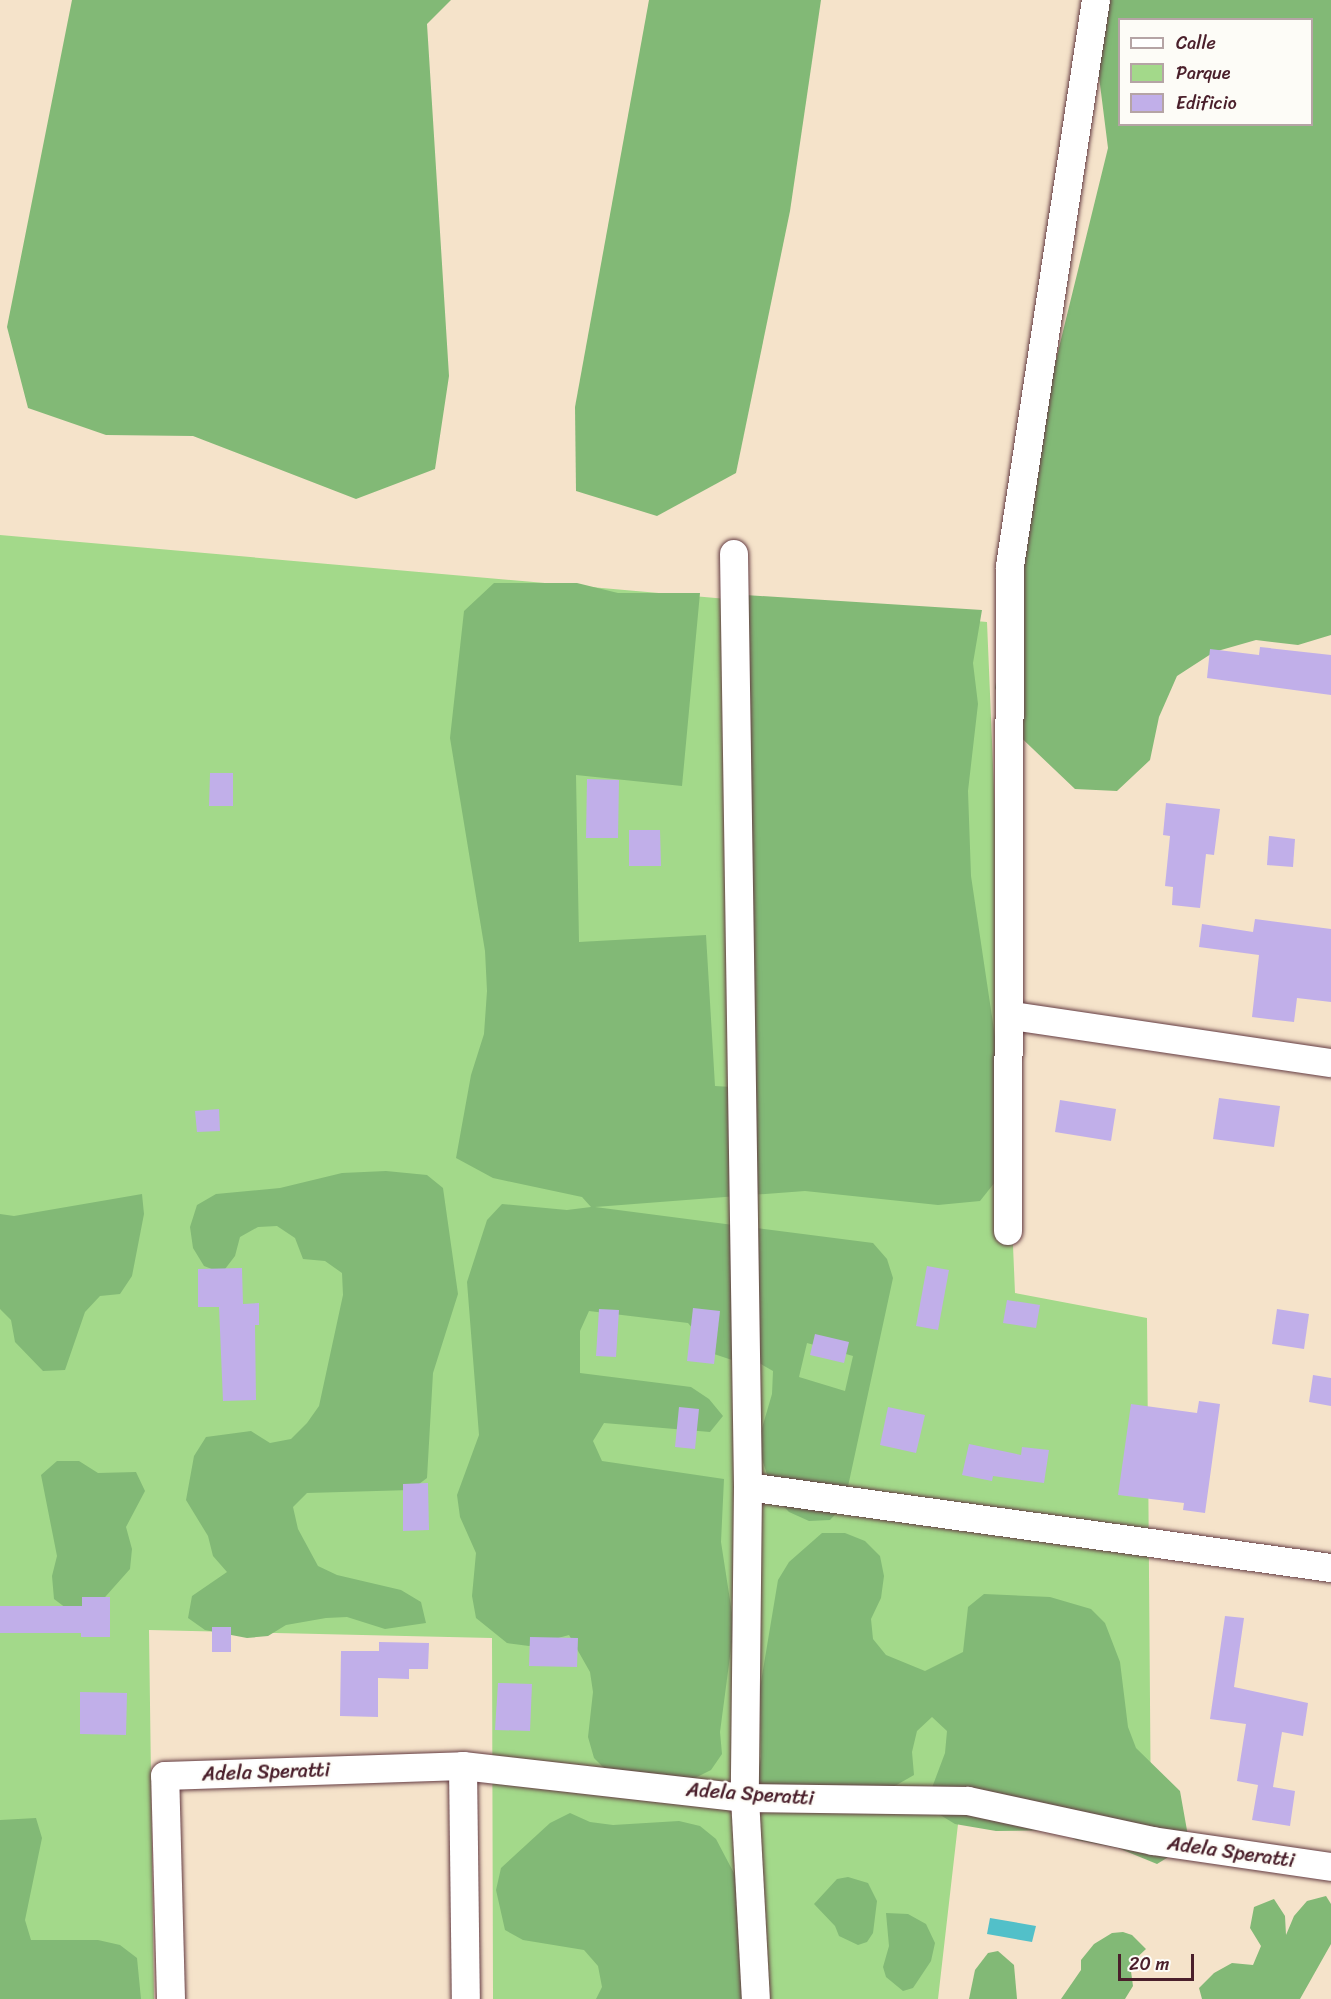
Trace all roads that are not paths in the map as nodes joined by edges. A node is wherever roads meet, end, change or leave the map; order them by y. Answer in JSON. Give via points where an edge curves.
{"nodes":[{"id":1,"x":1096,"y":0,"type":"edge"},
{"id":2,"x":734,"y":554,"type":"dead end"},
{"id":3,"x":1012,"y":1016,"type":"junction"},
{"id":4,"x":1331,"y":1063,"type":"edge"},
{"id":5,"x":1008,"y":1231,"type":"dead end"},
{"id":6,"x":748,"y":1487,"type":"junction"},
{"id":7,"x":1331,"y":1568,"type":"edge"},
{"id":8,"x":463,"y":1766,"type":"junction"},
{"id":9,"x":745,"y":1798,"type":"junction"},
{"id":10,"x":1331,"y":1867,"type":"edge"},
{"id":11,"x":171,"y":1999,"type":"edge"},
{"id":12,"x":466,"y":1999,"type":"edge"},
{"id":13,"x":756,"y":1999,"type":"edge"}],
"edges":[{"from":1,"to":3,"type":"street","via":[[1010,566]]},
{"from":2,"to":6,"type":"street"},
{"from":3,"to":4,"type":"street"},
{"from":3,"to":5,"type":"street"},
{"from":6,"to":7,"type":"street"},
{"from":6,"to":9,"type":"street"},
{"from":8,"to":9,"type":"street","name":"Adela Speratti"},
{"from":8,"to":11,"type":"street","name":"Adela Speratti","via":[[165,1776]]},
{"from":8,"to":12,"type":"street"},
{"from":9,"to":10,"type":"street","name":"Adela Speratti","via":[[968,1801],[1153,1841]]},
{"from":9,"to":13,"type":"street"}]}
